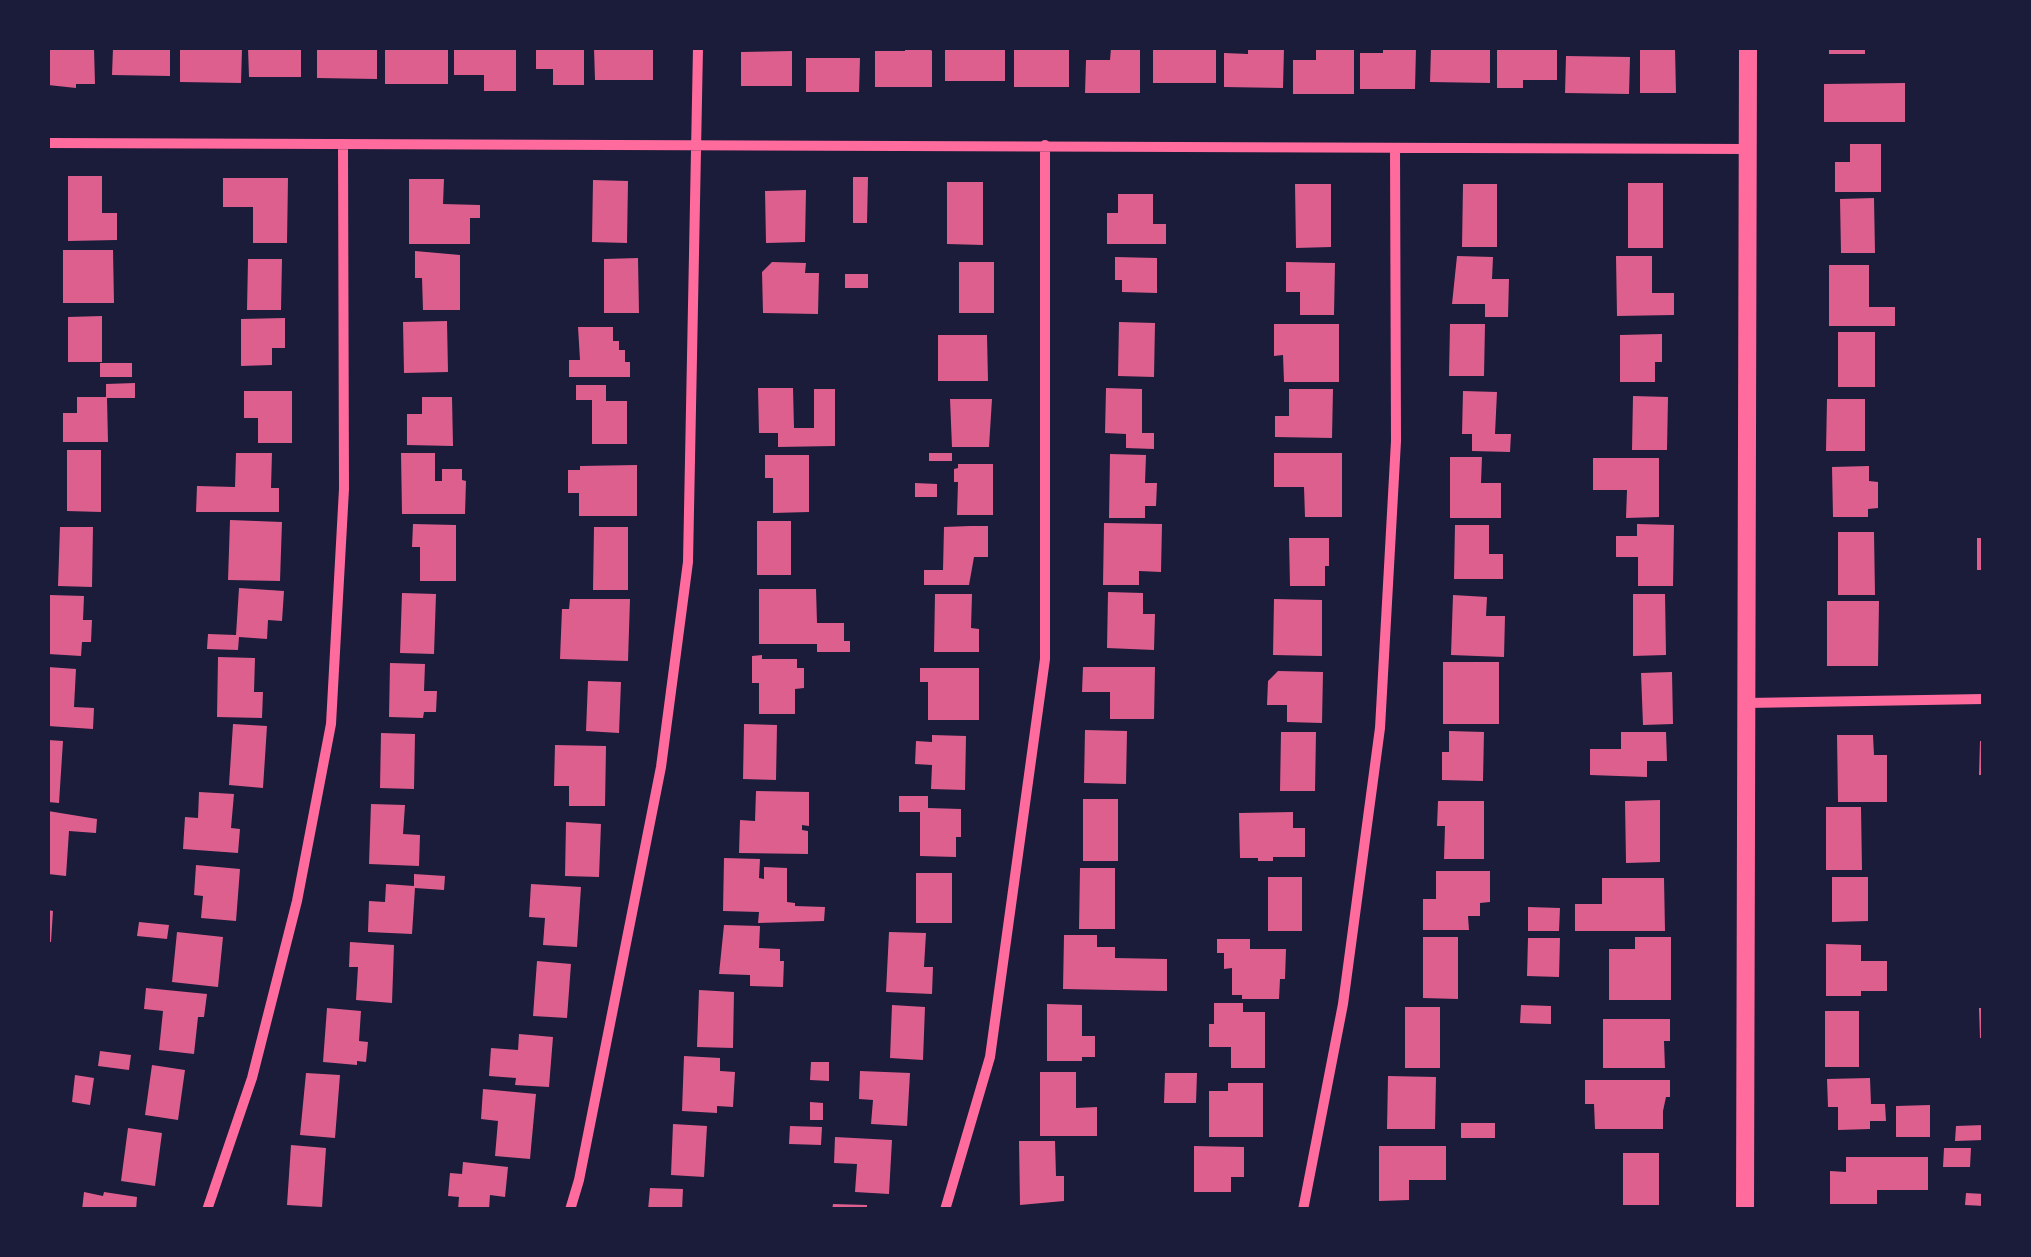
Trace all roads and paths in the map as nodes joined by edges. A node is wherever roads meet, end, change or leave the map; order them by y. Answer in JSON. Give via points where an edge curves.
{"nodes":[{"id":1,"x":698,"y":48,"type":"edge"},
{"id":2,"x":1748,"y":48,"type":"edge"},
{"id":3,"x":48,"y":142,"type":"edge"},
{"id":4,"x":343,"y":144,"type":"junction"},
{"id":5,"x":695,"y":145,"type":"junction"},
{"id":6,"x":1045,"y":145,"type":"junction"},
{"id":7,"x":1395,"y":149,"type":"junction"},
{"id":8,"x":1747,"y":149,"type":"junction"},
{"id":9,"x":1984,"y":699,"type":"edge"},
{"id":10,"x":1748,"y":704,"type":"junction"},
{"id":11,"x":207,"y":1210,"type":"edge"},
{"id":12,"x":570,"y":1210,"type":"edge"},
{"id":13,"x":944,"y":1210,"type":"edge"},
{"id":14,"x":1302,"y":1210,"type":"edge"},
{"id":15,"x":1745,"y":1210,"type":"edge"}],
"edges":[{"from":1,"to":5,"type":"street"},
{"from":2,"to":8,"type":"street"},
{"from":3,"to":4,"type":"street"},
{"from":4,"to":5,"type":"street"},
{"from":4,"to":11,"type":"street","via":[[344,489],[331,724],[297,901],[252,1078]]},
{"from":5,"to":6,"type":"street"},
{"from":5,"to":12,"type":"street","via":[[688,562],[661,767]]},
{"from":6,"to":7,"type":"street"},
{"from":6,"to":13,"type":"street","via":[[1045,659],[990,1057]]},
{"from":7,"to":8,"type":"street"},
{"from":7,"to":14,"type":"street","via":[[1396,441],[1380,728],[1343,1004]]},
{"from":8,"to":10,"type":"street"},
{"from":9,"to":10,"type":"street"},
{"from":10,"to":15,"type":"street"}]}
